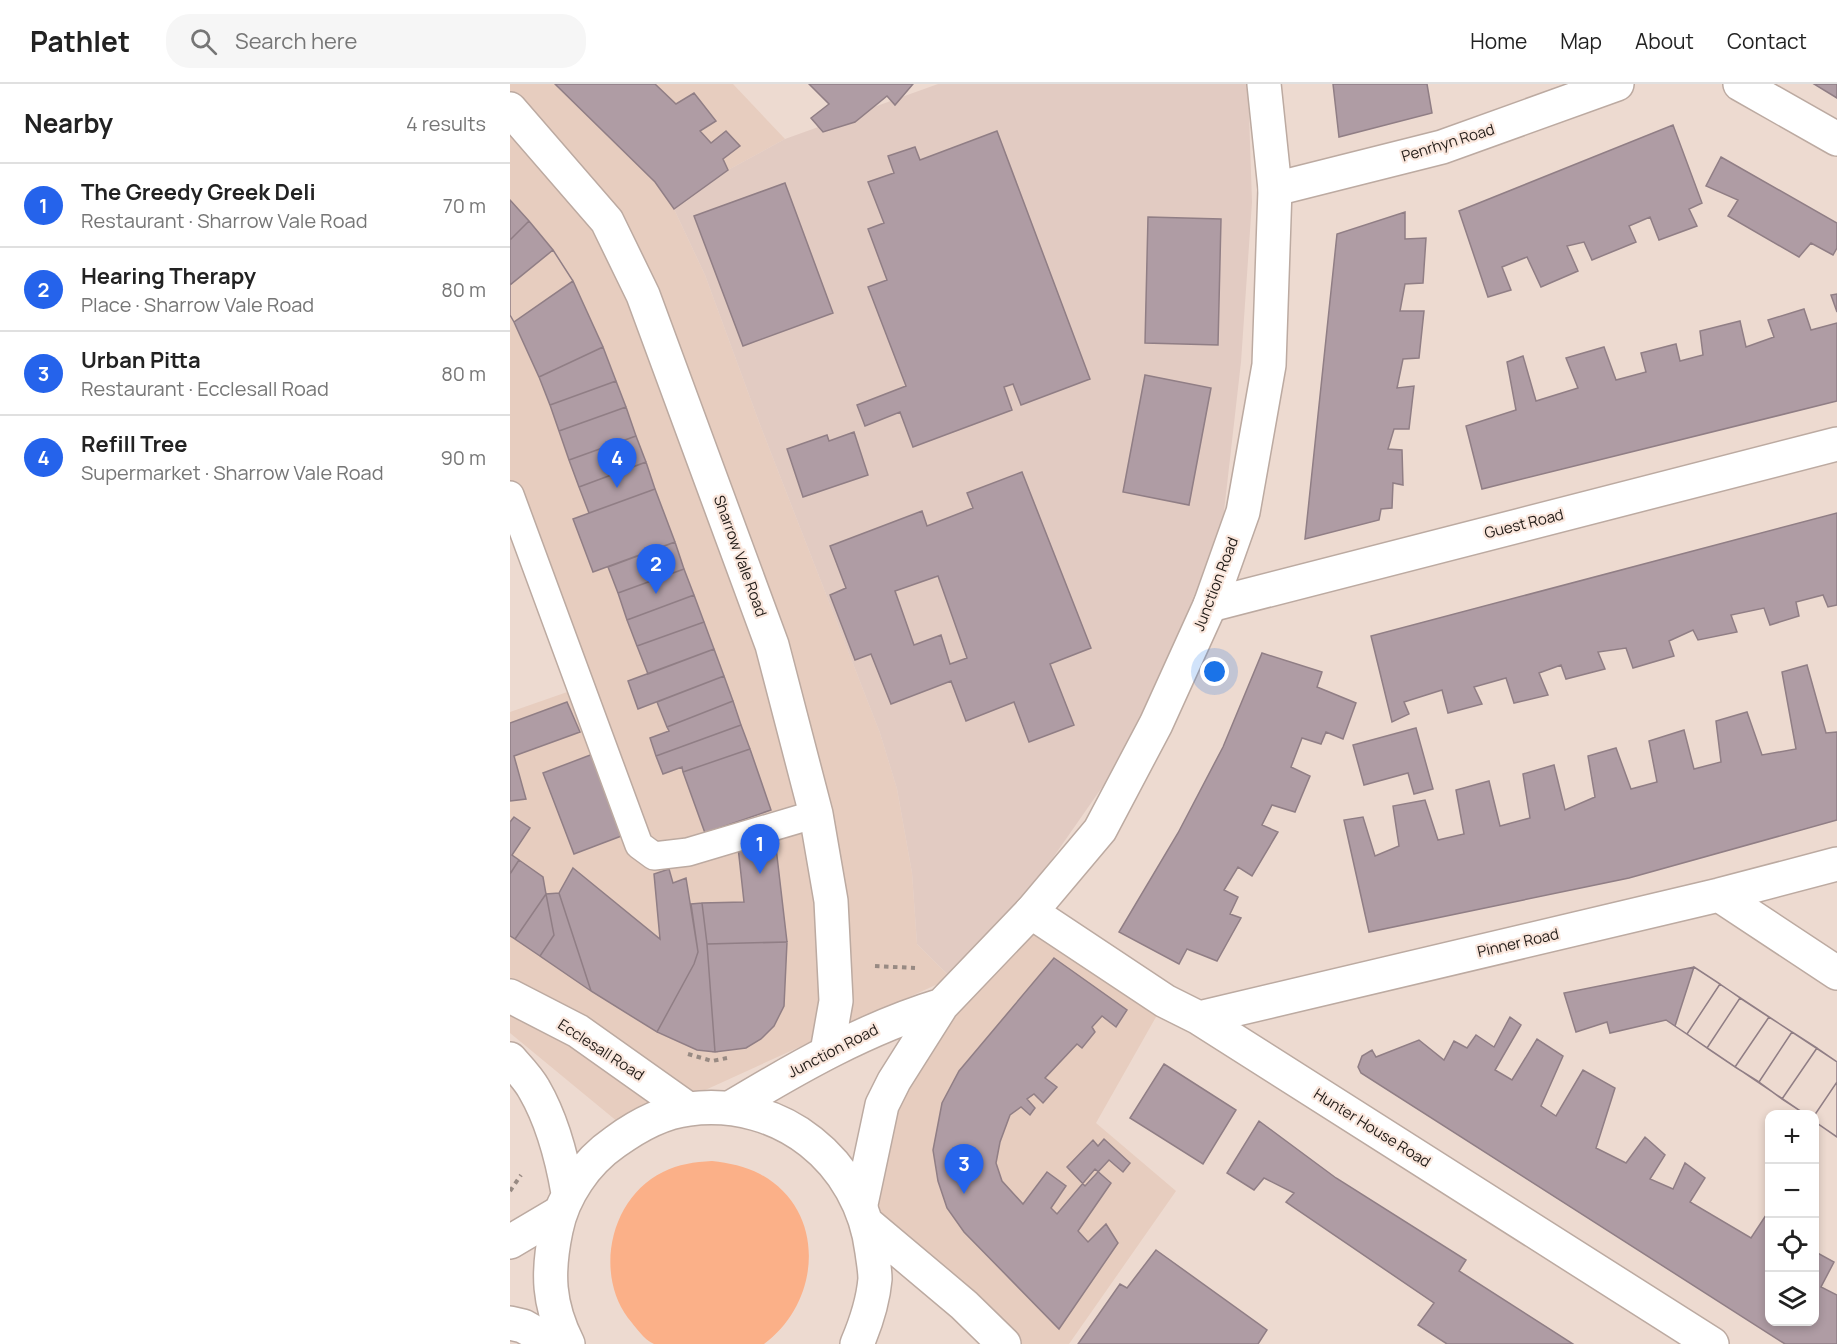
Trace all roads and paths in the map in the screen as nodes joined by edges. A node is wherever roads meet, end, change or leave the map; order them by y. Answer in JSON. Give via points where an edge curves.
{"nodes":[{"id":1,"x":1264,"y":84,"type":"edge"},
{"id":2,"x":1617,"y":84,"type":"edge"},
{"id":3,"x":1740,"y":84,"type":"edge"},
{"id":4,"x":510,"y":109,"type":"edge"},
{"id":5,"x":1837,"y":139,"type":"edge"},
{"id":6,"x":1275,"y":189,"type":"junction"},
{"id":7,"x":1837,"y":444,"type":"edge"},
{"id":8,"x":510,"y":495,"type":"edge"},
{"id":9,"x":1210,"y":605,"type":"junction"},
{"id":10,"x":816,"y":814,"type":"junction"},
{"id":11,"x":1837,"y":864,"type":"edge"},
{"id":12,"x":1719,"y":895,"type":"junction"},
{"id":13,"x":1031,"y":912,"type":"junction"},
{"id":14,"x":835,"y":969,"type":"junction"},
{"id":15,"x":1837,"y":973,"type":"edge"},
{"id":16,"x":510,"y":996,"type":"edge"},
{"id":17,"x":942,"y":1005,"type":"junction"},
{"id":18,"x":1199,"y":1018,"type":"junction"},
{"id":19,"x":680,"y":1052,"type":"dead end"},
{"id":20,"x":827,"y":1053,"type":"junction"},
{"id":21,"x":733,"y":1057,"type":"dead end"},
{"id":22,"x":510,"y":1059,"type":"edge"},
{"id":23,"x":730,"y":1108,"type":"junction"},
{"id":24,"x":688,"y":1109,"type":"junction"},
{"id":25,"x":564,"y":1203,"type":"junction"},
{"id":26,"x":865,"y":1215,"type":"junction"},
{"id":27,"x":510,"y":1242,"type":"edge"},
{"id":28,"x":510,"y":1323,"type":"edge"},
{"id":29,"x":555,"y":1344,"type":"edge"},
{"id":30,"x":568,"y":1344,"type":"edge"},
{"id":31,"x":857,"y":1344,"type":"edge"},
{"id":32,"x":1004,"y":1344,"type":"edge"},
{"id":33,"x":1712,"y":1344,"type":"edge"}],
"edges":[{"from":1,"to":6,"type":"street","name":"Junction Road"},
{"from":2,"to":6,"type":"street","name":"Penrhyn Road","via":[[1442,147]]},
{"from":3,"to":5,"type":"street"},
{"from":4,"to":10,"type":"street","name":"Sharrow Vale Road","via":[[607,221],[643,295],[772,645]]},
{"from":6,"to":9,"type":"street","name":"Junction Road","via":[[1269,365],[1243,512]]},
{"from":7,"to":9,"type":"street","name":"Guest Road"},
{"from":8,"to":10,"type":"lane","via":[[639,845],[654,856],[688,852]]},
{"from":9,"to":13,"type":"street","name":"Junction Road","via":[[1115,806],[1100,830]]},
{"from":10,"to":14,"type":"street","name":"Sharrow Vale Road","via":[[831,901]]},
{"from":11,"to":12,"type":"street","name":"Pinner Road"},
{"from":12,"to":15,"type":"street"},
{"from":12,"to":18,"type":"street","name":"Pinner Road"},
{"from":13,"to":17,"type":"street","name":"Junction Road"},
{"from":13,"to":18,"type":"street","name":"Hunter House Road","via":[[1165,1001]]},
{"from":14,"to":17,"type":"path","via":[[914,967]]},
{"from":14,"to":20,"type":"street","name":"Sharrow Vale Road","via":[[836,1001]]},
{"from":16,"to":24,"type":"street","name":"Ecclesall Road","via":[[578,1031]]},
{"from":17,"to":20,"type":"street","name":"Junction Road","via":[[895,1019]]},
{"from":17,"to":26,"type":"street","name":"Junction Road","via":[[882,1105]]},
{"from":18,"to":33,"type":"street","name":"Hunter House Road"},
{"from":19,"to":21,"type":"path","via":[[712,1061]]},
{"from":20,"to":23,"type":"street","name":"Junction Road"},
{"from":22,"to":25,"type":"street","via":[[534,1088],[546,1115],[563,1161]]},
{"from":23,"to":24,"type":"street"},
{"from":23,"to":26,"type":"street","via":[[794,1129],[821,1150],[844,1175]]},
{"from":24,"to":25,"type":"street","via":[[640,1124],[599,1153]]},
{"from":25,"to":27,"type":"street"},
{"from":25,"to":30,"type":"street","via":[[549,1266],[556,1320]]},
{"from":26,"to":31,"type":"street","via":[[875,1277],[867,1319]]},
{"from":26,"to":32,"type":"street"},
{"from":28,"to":29,"type":"street"}]}
